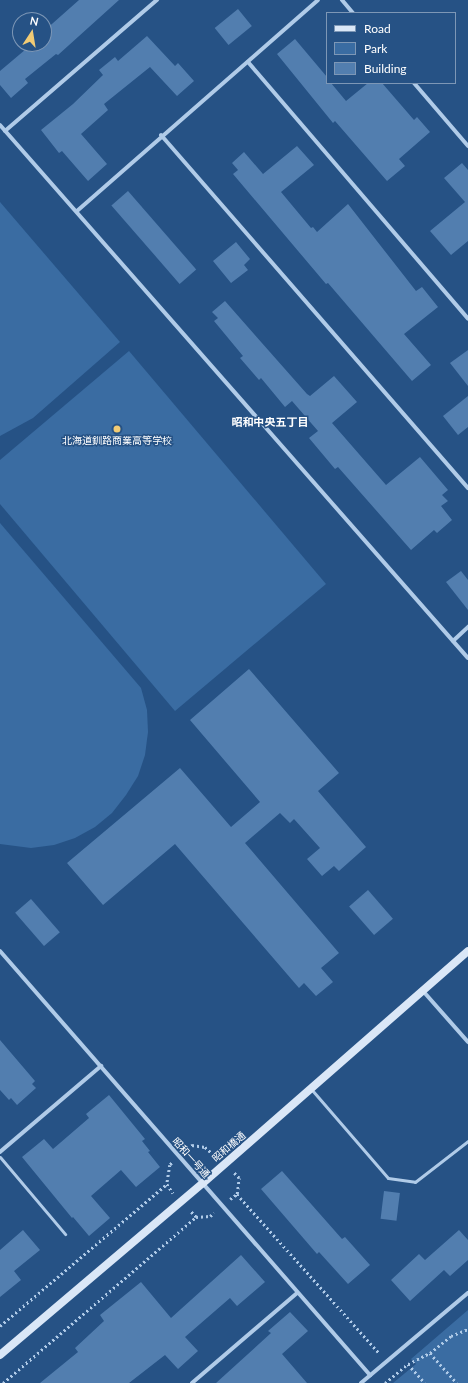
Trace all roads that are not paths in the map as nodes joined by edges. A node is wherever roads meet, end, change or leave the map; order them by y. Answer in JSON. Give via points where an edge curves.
{"nodes":[{"id":1,"x":157,"y":0,"type":"edge"},
{"id":2,"x":318,"y":0,"type":"edge"},
{"id":3,"x":342,"y":0,"type":"edge"},
{"id":4,"x":352,"y":12,"type":"edge"},
{"id":5,"x":248,"y":62,"type":"junction"},
{"id":6,"x":415,"y":84,"type":"edge"},
{"id":7,"x":0,"y":125,"type":"edge"},
{"id":8,"x":6,"y":131,"type":"junction"},
{"id":9,"x":161,"y":136,"type":"junction"},
{"id":10,"x":468,"y":146,"type":"edge"},
{"id":11,"x":77,"y":211,"type":"junction"},
{"id":12,"x":468,"y":318,"type":"edge"},
{"id":13,"x":468,"y":488,"type":"edge"},
{"id":14,"x":468,"y":627,"type":"edge"},
{"id":15,"x":453,"y":641,"type":"junction"},
{"id":16,"x":468,"y":658,"type":"edge"},
{"id":17,"x":0,"y":951,"type":"edge"},
{"id":18,"x":468,"y":951,"type":"edge"},
{"id":19,"x":423,"y":991,"type":"junction"},
{"id":20,"x":468,"y":1042,"type":"edge"},
{"id":21,"x":101,"y":1066,"type":"junction"},
{"id":22,"x":310,"y":1089,"type":"junction"},
{"id":23,"x":468,"y":1141,"type":"edge"},
{"id":24,"x":1,"y":1150,"type":"edge"},
{"id":25,"x":0,"y":1157,"type":"edge"},
{"id":26,"x":203,"y":1183,"type":"junction"},
{"id":27,"x":65,"y":1234,"type":"dead end"},
{"id":28,"x":297,"y":1293,"type":"junction"},
{"id":29,"x":468,"y":1293,"type":"edge"},
{"id":30,"x":0,"y":1355,"type":"edge"},
{"id":31,"x":370,"y":1375,"type":"junction"},
{"id":32,"x":192,"y":1383,"type":"edge"},
{"id":33,"x":361,"y":1383,"type":"edge"}],
"edges":[{"from":1,"to":8,"type":"street"},
{"from":2,"to":5,"type":"street"},
{"from":3,"to":4,"type":"street"},
{"from":5,"to":9,"type":"street"},
{"from":5,"to":12,"type":"street"},
{"from":6,"to":10,"type":"street"},
{"from":7,"to":8,"type":"street"},
{"from":8,"to":11,"type":"street"},
{"from":9,"to":11,"type":"street"},
{"from":9,"to":13,"type":"street"},
{"from":11,"to":15,"type":"street"},
{"from":14,"to":15,"type":"street"},
{"from":15,"to":16,"type":"street"},
{"from":17,"to":21,"type":"street","name":"昭和一号通"},
{"from":18,"to":19,"type":"street","name":"昭和橋通"},
{"from":19,"to":20,"type":"street"},
{"from":19,"to":22,"type":"street","name":"昭和橋通"},
{"from":21,"to":24,"type":"street"},
{"from":21,"to":26,"type":"street","name":"昭和一号通"},
{"from":22,"to":23,"type":"lane","via":[[388,1178],[415,1182]]},
{"from":22,"to":26,"type":"street","name":"昭和橋通"},
{"from":25,"to":27,"type":"lane"},
{"from":26,"to":28,"type":"street","name":"昭和一号通"},
{"from":26,"to":30,"type":"street","name":"昭和橋通"},
{"from":28,"to":31,"type":"street","name":"昭和一号通"},
{"from":28,"to":32,"type":"street"},
{"from":29,"to":31,"type":"street"},
{"from":31,"to":33,"type":"street"}]}
